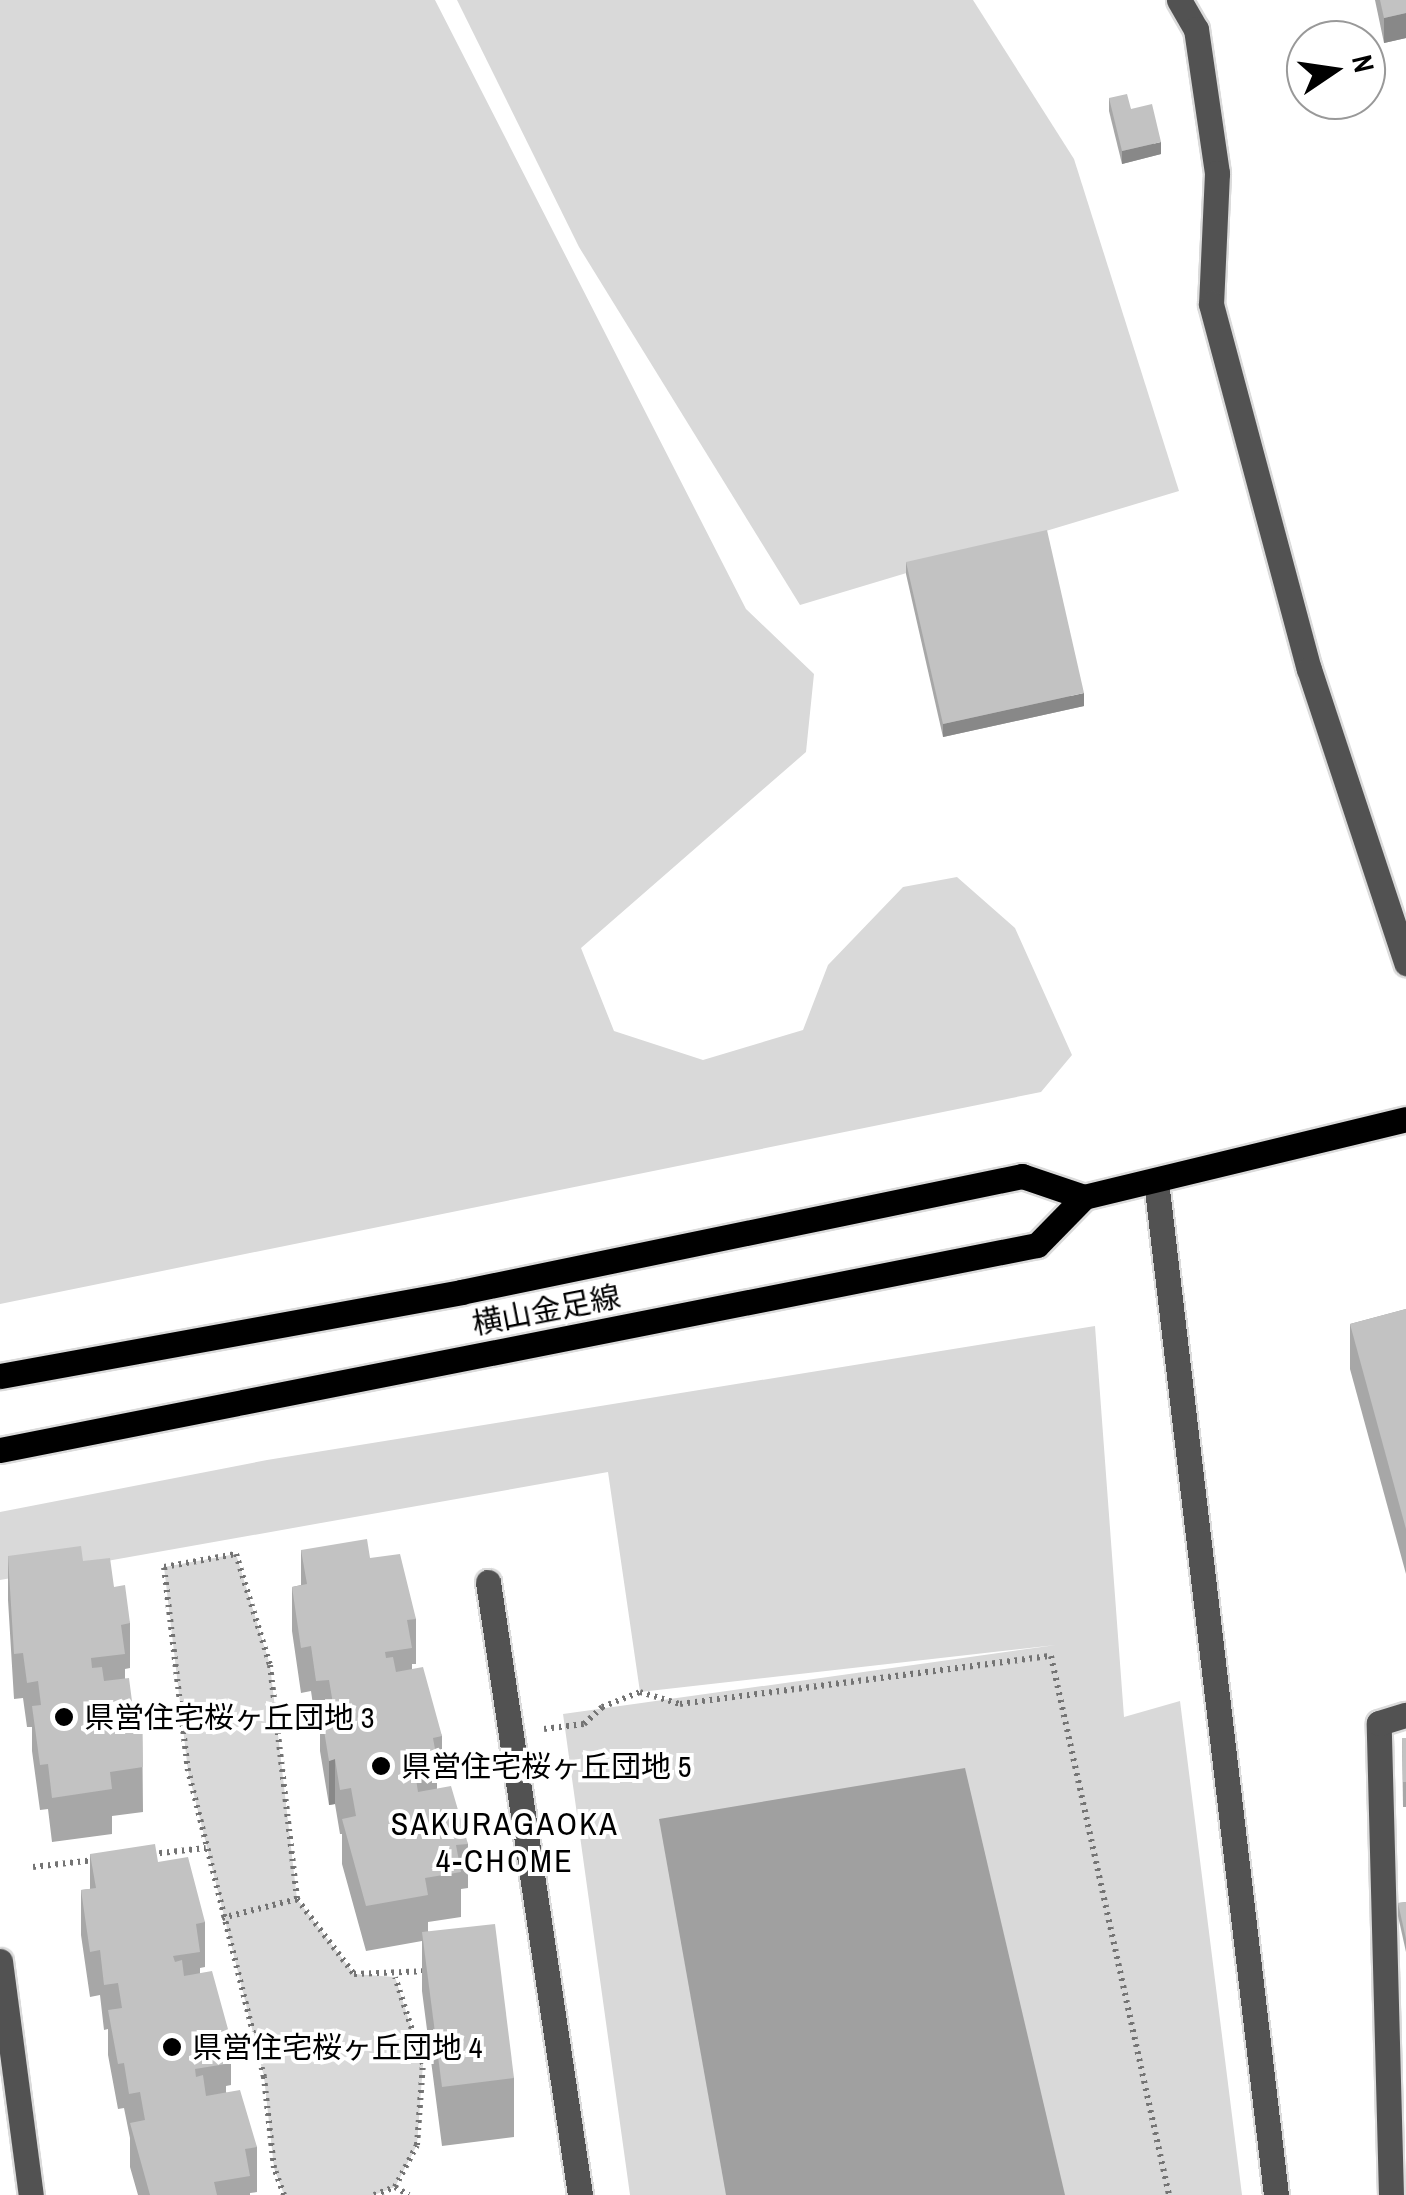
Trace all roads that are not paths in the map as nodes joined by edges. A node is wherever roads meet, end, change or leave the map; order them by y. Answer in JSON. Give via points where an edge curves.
{"nodes":[{"id":1,"x":1178,"y":0,"type":"edge"},
{"id":2,"x":1406,"y":963,"type":"edge"},
{"id":3,"x":1406,"y":1119,"type":"edge"},
{"id":4,"x":1156,"y":1181,"type":"junction"},
{"id":5,"x":1084,"y":1197,"type":"junction"},
{"id":6,"x":0,"y":1376,"type":"edge"},
{"id":7,"x":0,"y":1450,"type":"edge"},
{"id":8,"x":488,"y":1582,"type":"dead end"},
{"id":9,"x":1406,"y":1715,"type":"edge"},
{"id":10,"x":0,"y":1962,"type":"edge"},
{"id":11,"x":32,"y":2195,"type":"edge"},
{"id":12,"x":580,"y":2195,"type":"edge"},
{"id":13,"x":1276,"y":2195,"type":"edge"},
{"id":14,"x":1391,"y":2195,"type":"edge"}],
"edges":[{"from":1,"to":2,"type":"street","via":[[1196,29],[1217,173],[1211,304],[1309,669]]},
{"from":3,"to":4,"type":"main road"},
{"from":4,"to":5,"type":"main road"},
{"from":4,"to":13,"type":"street"},
{"from":5,"to":6,"type":"main road","name":"横山金足線","via":[[1022,1176],[461,1292]]},
{"from":5,"to":7,"type":"main road","name":"横山金足線","via":[[1037,1245]]},
{"from":8,"to":12,"type":"street"},
{"from":9,"to":14,"type":"street","via":[[1379,1723]]},
{"from":10,"to":11,"type":"street"}]}
